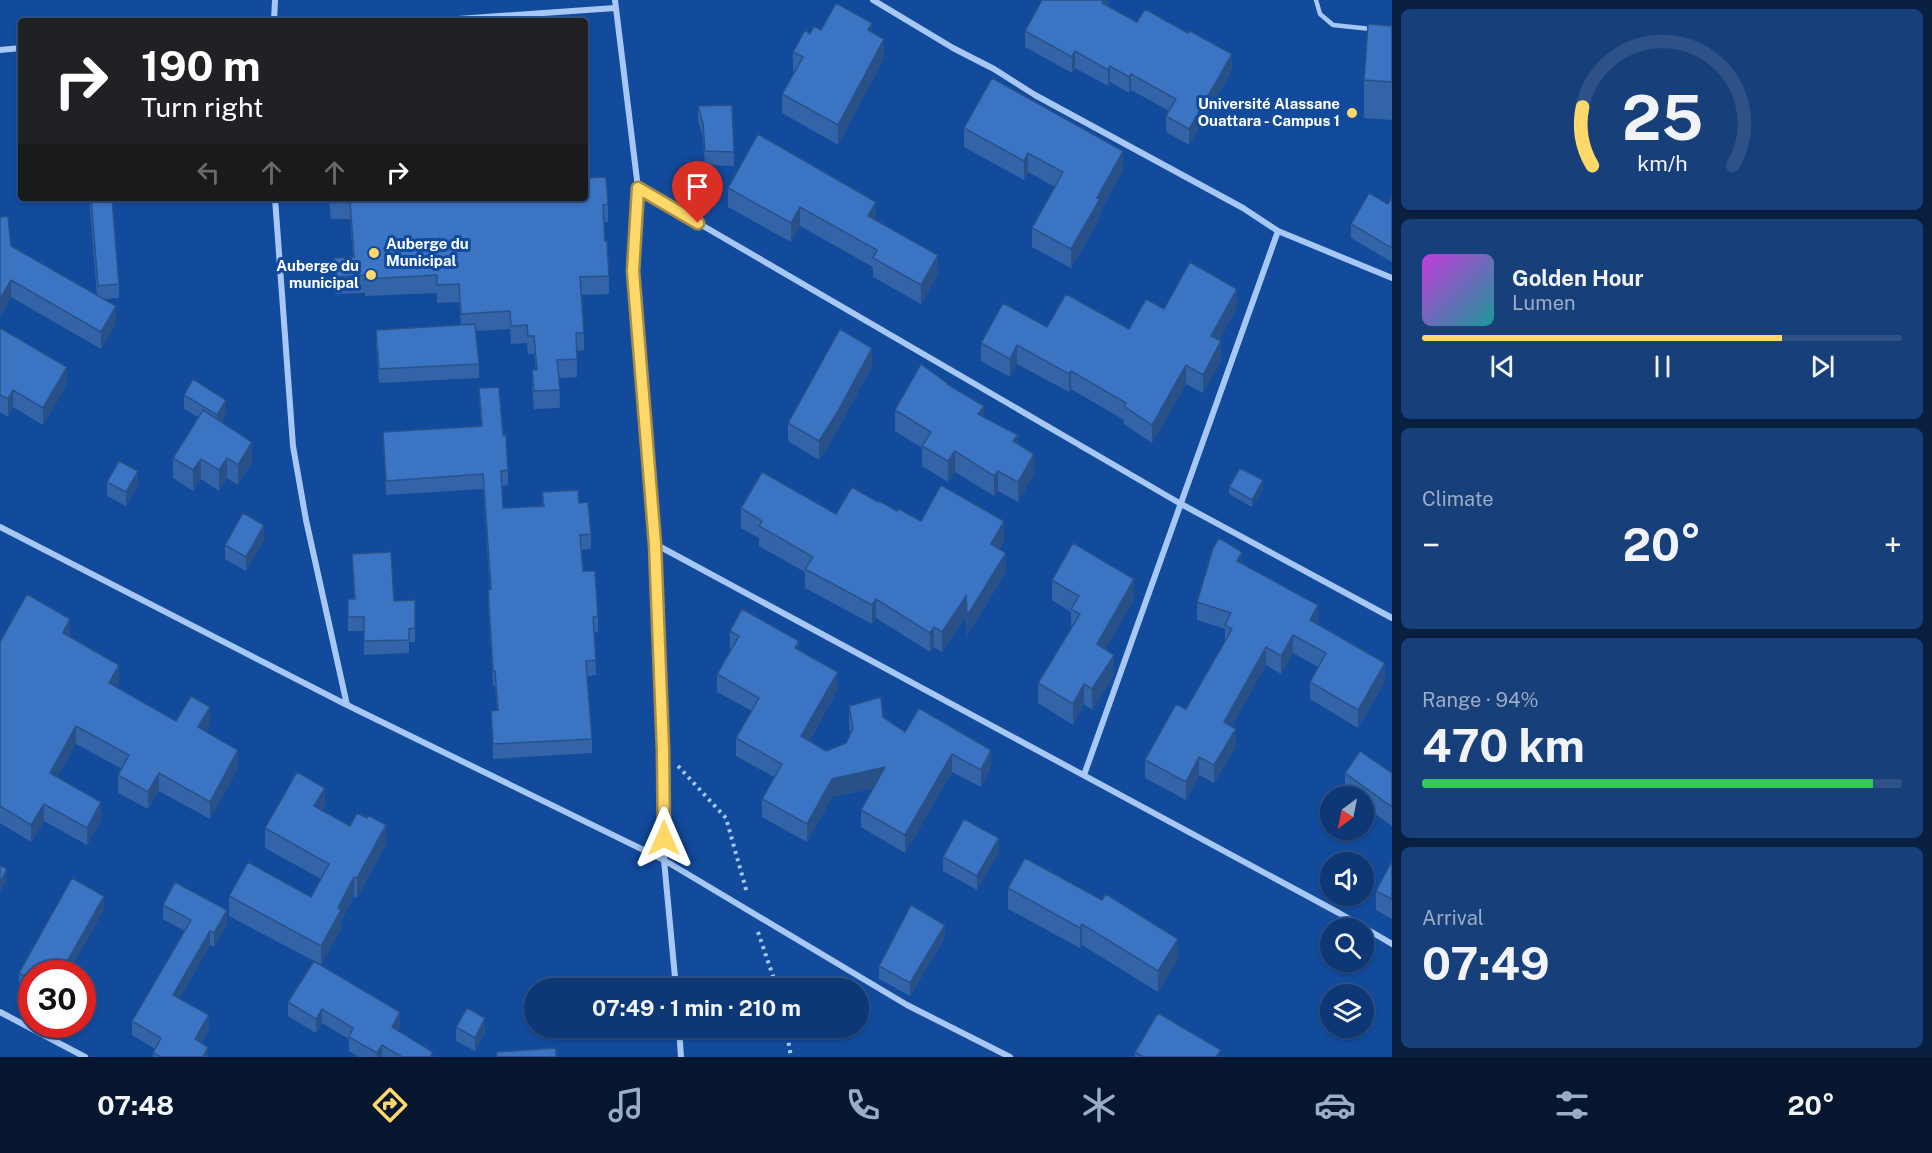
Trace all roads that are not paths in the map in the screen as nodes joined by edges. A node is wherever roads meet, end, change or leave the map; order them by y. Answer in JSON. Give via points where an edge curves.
{"nodes":[{"id":1,"x":275,"y":0,"type":"edge"},
{"id":2,"x":615,"y":0,"type":"edge"},
{"id":3,"x":873,"y":0,"type":"edge"},
{"id":4,"x":1316,"y":0,"type":"edge"},
{"id":5,"x":615,"y":8,"type":"junction"},
{"id":6,"x":274,"y":18,"type":"edge"},
{"id":7,"x":473,"y":18,"type":"edge"},
{"id":8,"x":1380,"y":30,"type":"edge"},
{"id":9,"x":18,"y":48,"type":"edge"},
{"id":10,"x":0,"y":50,"type":"edge"},
{"id":11,"x":638,"y":188,"type":"junction"},
{"id":12,"x":275,"y":201,"type":"edge"},
{"id":13,"x":1278,"y":231,"type":"junction"},
{"id":14,"x":1392,"y":278,"type":"edge"},
{"id":15,"x":1181,"y":504,"type":"junction"},
{"id":16,"x":0,"y":527,"type":"edge"},
{"id":17,"x":655,"y":544,"type":"junction"},
{"id":18,"x":1392,"y":618,"type":"edge"},
{"id":19,"x":347,"y":705,"type":"junction"},
{"id":20,"x":1084,"y":775,"type":"junction"},
{"id":21,"x":664,"y":860,"type":"junction"},
{"id":22,"x":1392,"y":944,"type":"edge"},
{"id":23,"x":675,"y":978,"type":"edge"},
{"id":24,"x":0,"y":1012,"type":"edge"},
{"id":25,"x":680,"y":1038,"type":"edge"},
{"id":26,"x":86,"y":1057,"type":"edge"},
{"id":27,"x":681,"y":1057,"type":"edge"},
{"id":28,"x":1010,"y":1057,"type":"edge"}],
"edges":[{"from":1,"to":6,"type":"street"},
{"from":2,"to":5,"type":"street"},
{"from":3,"to":13,"type":"street"},
{"from":4,"to":8,"type":"lane","via":[[1320,14],[1333,26]]},
{"from":5,"to":7,"type":"street"},
{"from":5,"to":11,"type":"street"},
{"from":9,"to":10,"type":"street"},
{"from":11,"to":15,"type":"street"},
{"from":11,"to":17,"type":"street","via":[[633,271]]},
{"from":12,"to":19,"type":"street","via":[[293,446]]},
{"from":13,"to":14,"type":"street"},
{"from":13,"to":15,"type":"street"},
{"from":15,"to":18,"type":"street"},
{"from":15,"to":20,"type":"street"},
{"from":16,"to":19,"type":"street"},
{"from":17,"to":20,"type":"street"},
{"from":17,"to":21,"type":"street"},
{"from":19,"to":21,"type":"street"},
{"from":20,"to":22,"type":"street"},
{"from":21,"to":23,"type":"street"},
{"from":21,"to":28,"type":"street","via":[[906,1005]]},
{"from":24,"to":26,"type":"street"},
{"from":25,"to":27,"type":"street"}]}
